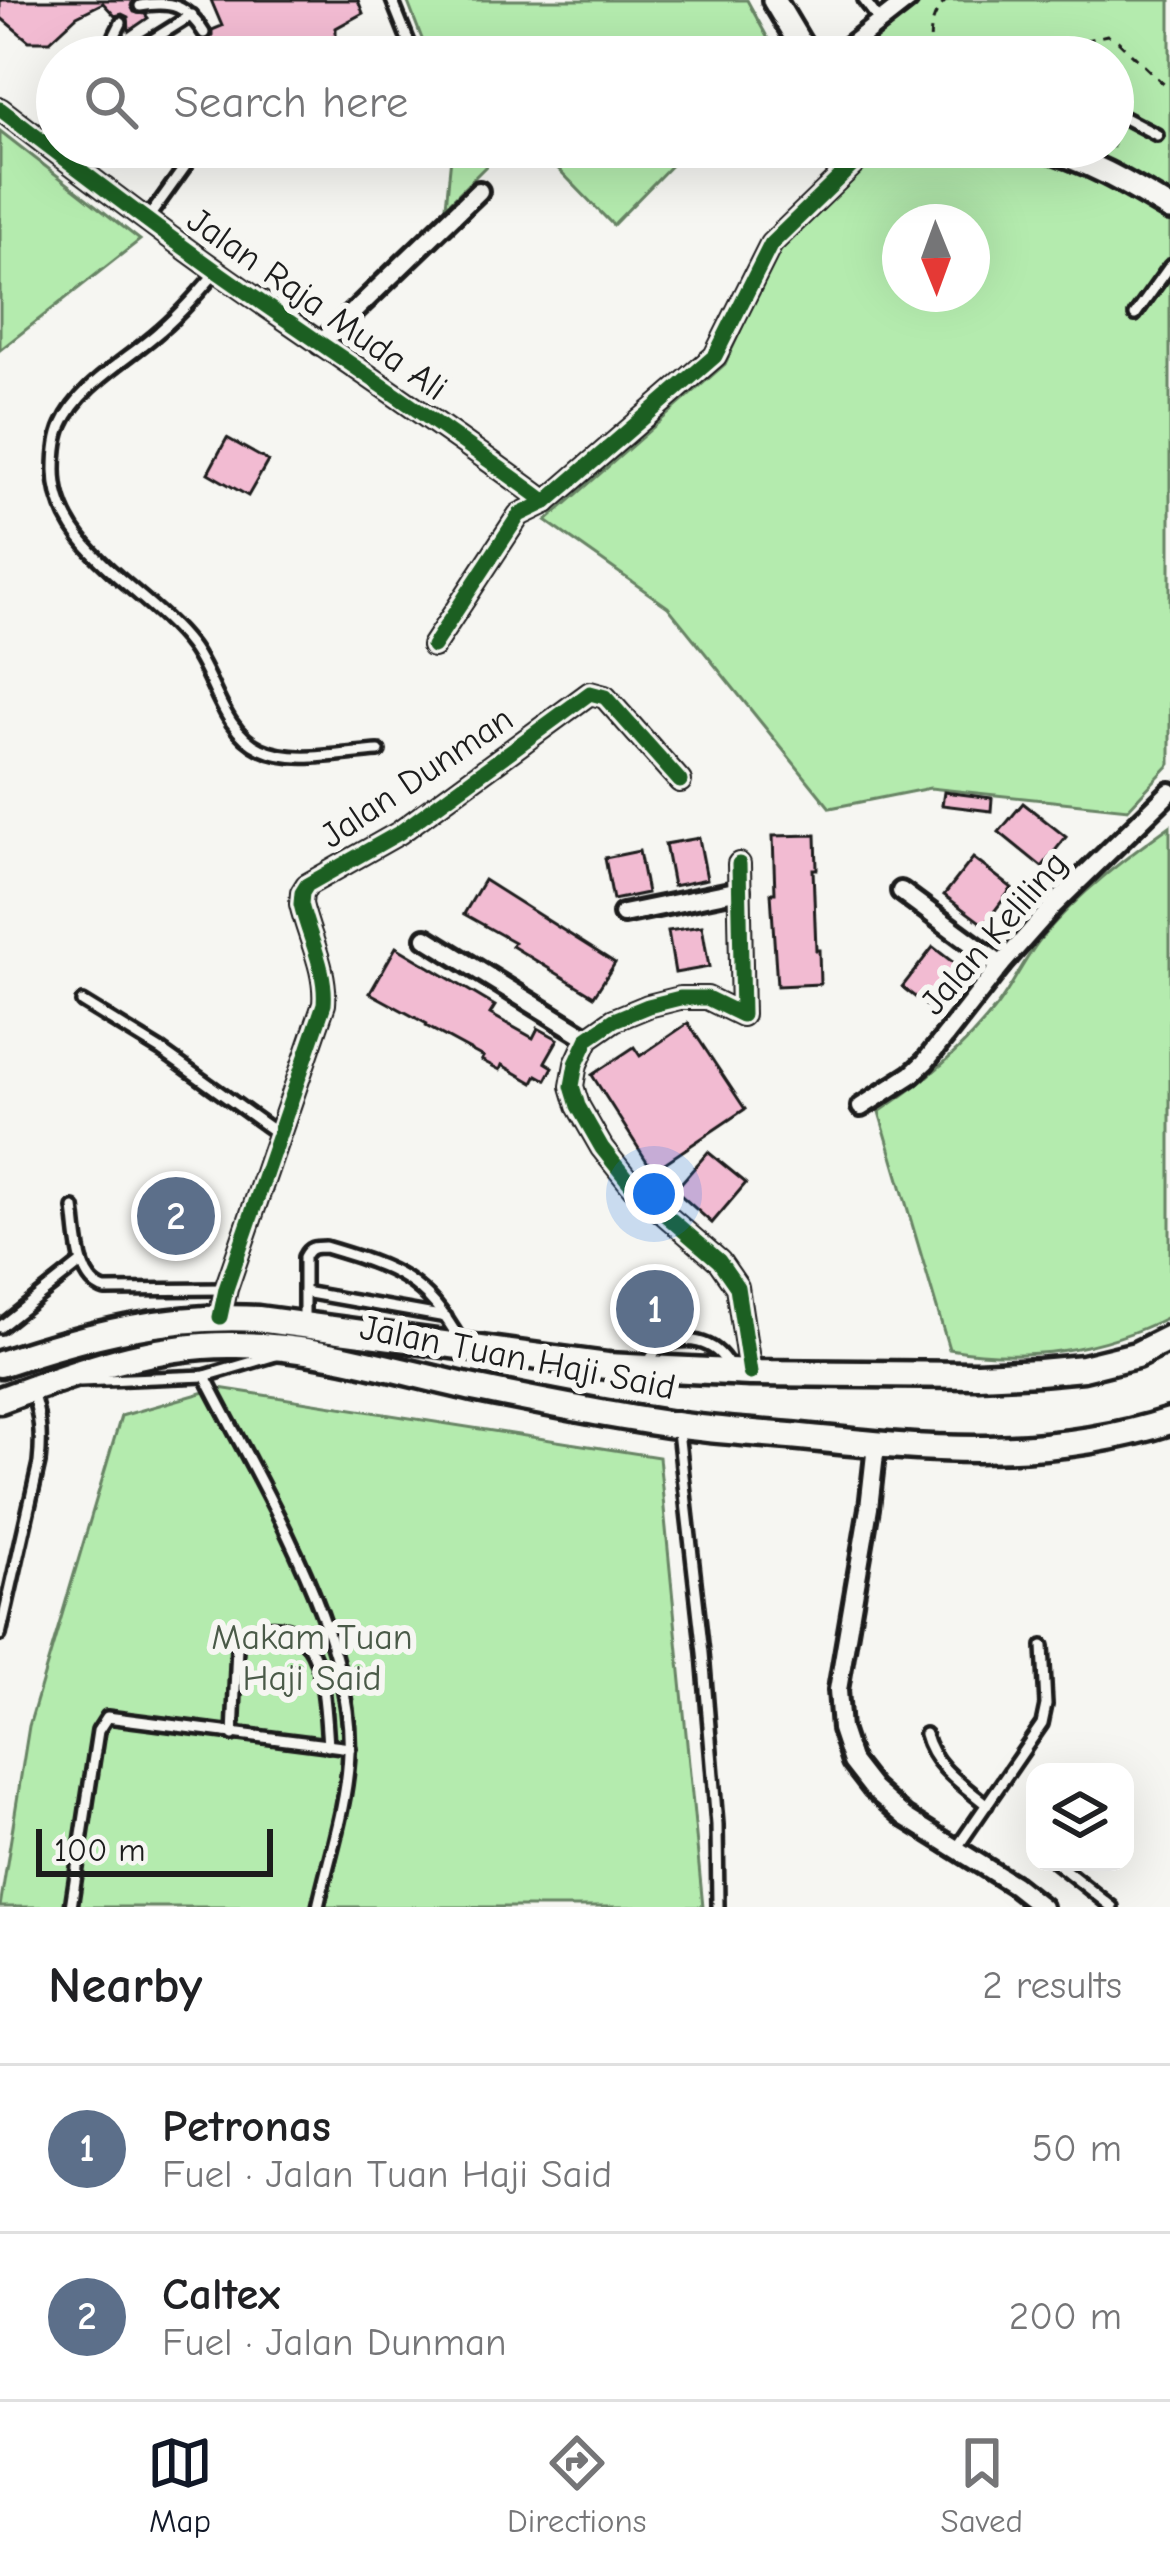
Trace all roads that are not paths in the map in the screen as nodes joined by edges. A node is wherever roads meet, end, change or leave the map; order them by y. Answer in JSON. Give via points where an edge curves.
{"nodes":[{"id":1,"x":392,"y":0,"type":"edge"},
{"id":2,"x":774,"y":0,"type":"edge"},
{"id":3,"x":864,"y":0,"type":"edge"},
{"id":4,"x":908,"y":0,"type":"edge"},
{"id":5,"x":140,"y":6,"type":"dead end"},
{"id":6,"x":192,"y":15,"type":"junction"},
{"id":7,"x":879,"y":20,"type":"junction"},
{"id":8,"x":121,"y":22,"type":"dead end"},
{"id":9,"x":204,"y":32,"type":"dead end"},
{"id":10,"x":115,"y":36,"type":"edge"},
{"id":11,"x":158,"y":36,"type":"edge"},
{"id":12,"x":406,"y":36,"type":"edge"},
{"id":13,"x":795,"y":36,"type":"edge"},
{"id":14,"x":860,"y":36,"type":"edge"},
{"id":15,"x":0,"y":109,"type":"edge"},
{"id":16,"x":1134,"y":124,"type":"edge"},
{"id":17,"x":36,"y":136,"type":"edge"},
{"id":18,"x":1156,"y":136,"type":"dead end"},
{"id":19,"x":78,"y":168,"type":"edge"},
{"id":20,"x":184,"y":168,"type":"edge"},
{"id":21,"x":849,"y":168,"type":"edge"},
{"id":22,"x":1098,"y":168,"type":"edge"},
{"id":23,"x":478,"y":191,"type":"dead end"},
{"id":24,"x":1170,"y":209,"type":"edge"},
{"id":25,"x":146,"y":220,"type":"junction"},
{"id":26,"x":1170,"y":266,"type":"edge"},
{"id":27,"x":217,"y":271,"type":"junction"},
{"id":28,"x":1135,"y":315,"type":"dead end"},
{"id":29,"x":320,"y":344,"type":"junction"},
{"id":30,"x":546,"y":502,"type":"junction"},
{"id":31,"x":433,"y":646,"type":"dead end"},
{"id":32,"x":379,"y":751,"type":"dead end"},
{"id":33,"x":680,"y":781,"type":"dead end"},
{"id":34,"x":1170,"y":792,"type":"edge"},
{"id":35,"x":740,"y":864,"type":"dead end"},
{"id":36,"x":740,"y":890,"type":"junction"},
{"id":37,"x":902,"y":891,"type":"dead end"},
{"id":38,"x":623,"y":914,"type":"dead end"},
{"id":39,"x":426,"y":938,"type":"dead end"},
{"id":40,"x":1001,"y":965,"type":"junction"},
{"id":41,"x":82,"y":1002,"type":"dead end"},
{"id":42,"x":588,"y":1037,"type":"junction"},
{"id":43,"x":861,"y":1107,"type":"dead end"},
{"id":44,"x":278,"y":1134,"type":"junction"},
{"id":45,"x":74,"y":1208,"type":"dead end"},
{"id":46,"x":82,"y":1262,"type":"junction"},
{"id":47,"x":226,"y":1289,"type":"junction"},
{"id":48,"x":304,"y":1292,"type":"junction"},
{"id":49,"x":220,"y":1317,"type":"junction"},
{"id":50,"x":447,"y":1317,"type":"junction"},
{"id":51,"x":304,"y":1326,"type":"junction"},
{"id":52,"x":0,"y":1328,"type":"edge"},
{"id":53,"x":1170,"y":1338,"type":"edge"},
{"id":54,"x":62,"y":1343,"type":"junction"},
{"id":55,"x":465,"y":1348,"type":"junction"},
{"id":56,"x":292,"y":1349,"type":"junction"},
{"id":57,"x":0,"y":1353,"type":"edge"},
{"id":58,"x":0,"y":1364,"type":"edge"},
{"id":59,"x":741,"y":1372,"type":"junction"},
{"id":60,"x":205,"y":1376,"type":"junction"},
{"id":61,"x":42,"y":1385,"type":"junction"},
{"id":62,"x":0,"y":1400,"type":"edge"},
{"id":63,"x":1170,"y":1421,"type":"edge"},
{"id":64,"x":678,"y":1426,"type":"junction"},
{"id":65,"x":876,"y":1445,"type":"junction"},
{"id":66,"x":326,"y":1625,"type":"junction"},
{"id":67,"x":0,"y":1635,"type":"edge"},
{"id":68,"x":304,"y":1637,"type":"junction"},
{"id":69,"x":1043,"y":1646,"type":"dead end"},
{"id":70,"x":925,"y":1734,"type":"dead end"},
{"id":71,"x":233,"y":1735,"type":"junction"},
{"id":72,"x":328,"y":1746,"type":"junction"},
{"id":73,"x":350,"y":1748,"type":"junction"},
{"id":74,"x":987,"y":1805,"type":"junction"},
{"id":75,"x":956,"y":1849,"type":"junction"},
{"id":76,"x":1066,"y":1871,"type":"edge"},
{"id":77,"x":71,"y":1907,"type":"edge"},
{"id":78,"x":318,"y":1907,"type":"edge"},
{"id":79,"x":718,"y":1907,"type":"edge"},
{"id":80,"x":1042,"y":1907,"type":"edge"},
{"id":81,"x":1112,"y":1907,"type":"edge"}],
"edges":[{"from":1,"to":12,"type":"lane"},
{"from":2,"to":13,"type":"street"},
{"from":3,"to":7,"type":"lane"},
{"from":4,"to":7,"type":"street"},
{"from":5,"to":6,"type":"lane","via":[[167,3]]},
{"from":6,"to":9,"type":"lane"},
{"from":6,"to":11,"type":"lane"},
{"from":7,"to":14,"type":"street"},
{"from":8,"to":10,"type":"lane"},
{"from":15,"to":17,"type":"street","name":"Jalan Raja Muda Ali"},
{"from":16,"to":18,"type":"lane"},
{"from":19,"to":25,"type":"street","name":"Jalan Raja Muda Ali"},
{"from":20,"to":25,"type":"lane"},
{"from":21,"to":30,"type":"street","via":[[771,244],[715,356]]},
{"from":22,"to":24,"type":"street"},
{"from":23,"to":29,"type":"street","name":"Jalan Raja Muda Ali"},
{"from":25,"to":27,"type":"street","name":"Jalan Raja Muda Ali"},
{"from":26,"to":28,"type":"lane"},
{"from":27,"to":29,"type":"street","name":"Jalan Raja Muda Ali"},
{"from":27,"to":32,"type":"lane","via":[[74,404],[55,455],[64,516],[184,636],[242,735],[285,756]]},
{"from":29,"to":30,"type":"street","name":"Jalan Raja Muda Ali"},
{"from":30,"to":31,"type":"street","via":[[519,515]]},
{"from":33,"to":44,"type":"street","name":"Jalan Dunman","via":[[605,697],[590,693],[399,833],[307,885],[301,904],[326,987]]},
{"from":34,"to":40,"type":"street","name":"Jalan Keliling"},
{"from":35,"to":36,"type":"street"},
{"from":36,"to":38,"type":"street"},
{"from":36,"to":42,"type":"street","via":[[742,1015],[707,998],[680,998]]},
{"from":37,"to":40,"type":"street"},
{"from":39,"to":42,"type":"street"},
{"from":40,"to":43,"type":"street","name":"Jalan Keliling","via":[[925,1062]]},
{"from":41,"to":44,"type":"lane"},
{"from":42,"to":59,"type":"street","via":[[572,1086],[578,1106],[633,1187],[719,1261],[736,1287]]},
{"from":44,"to":47,"type":"street","name":"Jalan Dunman"},
{"from":45,"to":46,"type":"lane"},
{"from":46,"to":47,"type":"lane","via":[[94,1287],[105,1290]]},
{"from":46,"to":52,"type":"lane"},
{"from":47,"to":49,"type":"street","name":"Jalan Dunman"},
{"from":48,"to":50,"type":"lane"},
{"from":48,"to":50,"type":"lane","via":[[304,1257],[326,1247],[397,1270]]},
{"from":48,"to":51,"type":"lane"},
{"from":49,"to":51,"type":"main road","name":"Jalan Tuan Haji Said"},
{"from":49,"to":54,"type":"main road","name":"Jalan Tuan Haji Said"},
{"from":50,"to":55,"type":"lane"},
{"from":51,"to":55,"type":"main road","name":"Jalan Tuan Haji Said"},
{"from":53,"to":59,"type":"main road","name":"Jalan Tuan Haji Said","via":[[1136,1354],[1039,1372]]},
{"from":54,"to":57,"type":"main road"},
{"from":54,"to":58,"type":"main road","name":"Jalan Tuan Haji Said"},
{"from":55,"to":59,"type":"main road","name":"Jalan Tuan Haji Said"},
{"from":56,"to":60,"type":"lane"},
{"from":56,"to":61,"type":"main road","name":"Jalan Tuan Haji Said","via":[[186,1348]]},
{"from":56,"to":64,"type":"main road","name":"Jalan Tuan Haji Said"},
{"from":60,"to":61,"type":"lane"},
{"from":60,"to":66,"type":"lane"},
{"from":61,"to":62,"type":"main road","name":"Jalan Tuan Haji Said"},
{"from":61,"to":67,"type":"lane","via":[[39,1463]]},
{"from":63,"to":65,"type":"main road","name":"Jalan Tuan Haji Said","via":[[1051,1447]]},
{"from":64,"to":65,"type":"main road","name":"Jalan Tuan Haji Said"},
{"from":64,"to":79,"type":"lane","via":[[704,1653]]},
{"from":65,"to":75,"type":"street","via":[[838,1690],[841,1730],[873,1789]]},
{"from":66,"to":68,"type":"lane"},
{"from":66,"to":73,"type":"lane"},
{"from":68,"to":71,"type":"lane","via":[[266,1625],[246,1632],[237,1647]]},
{"from":68,"to":72,"type":"lane","via":[[323,1683]]},
{"from":69,"to":74,"type":"lane","via":[[1042,1724]]},
{"from":70,"to":74,"type":"lane","via":[[947,1772]]},
{"from":71,"to":72,"type":"lane"},
{"from":71,"to":77,"type":"lane","via":[[102,1720]]},
{"from":72,"to":73,"type":"lane"},
{"from":73,"to":78,"type":"lane"},
{"from":74,"to":75,"type":"lane"},
{"from":75,"to":80,"type":"street"},
{"from":76,"to":81,"type":"lane"}]}
